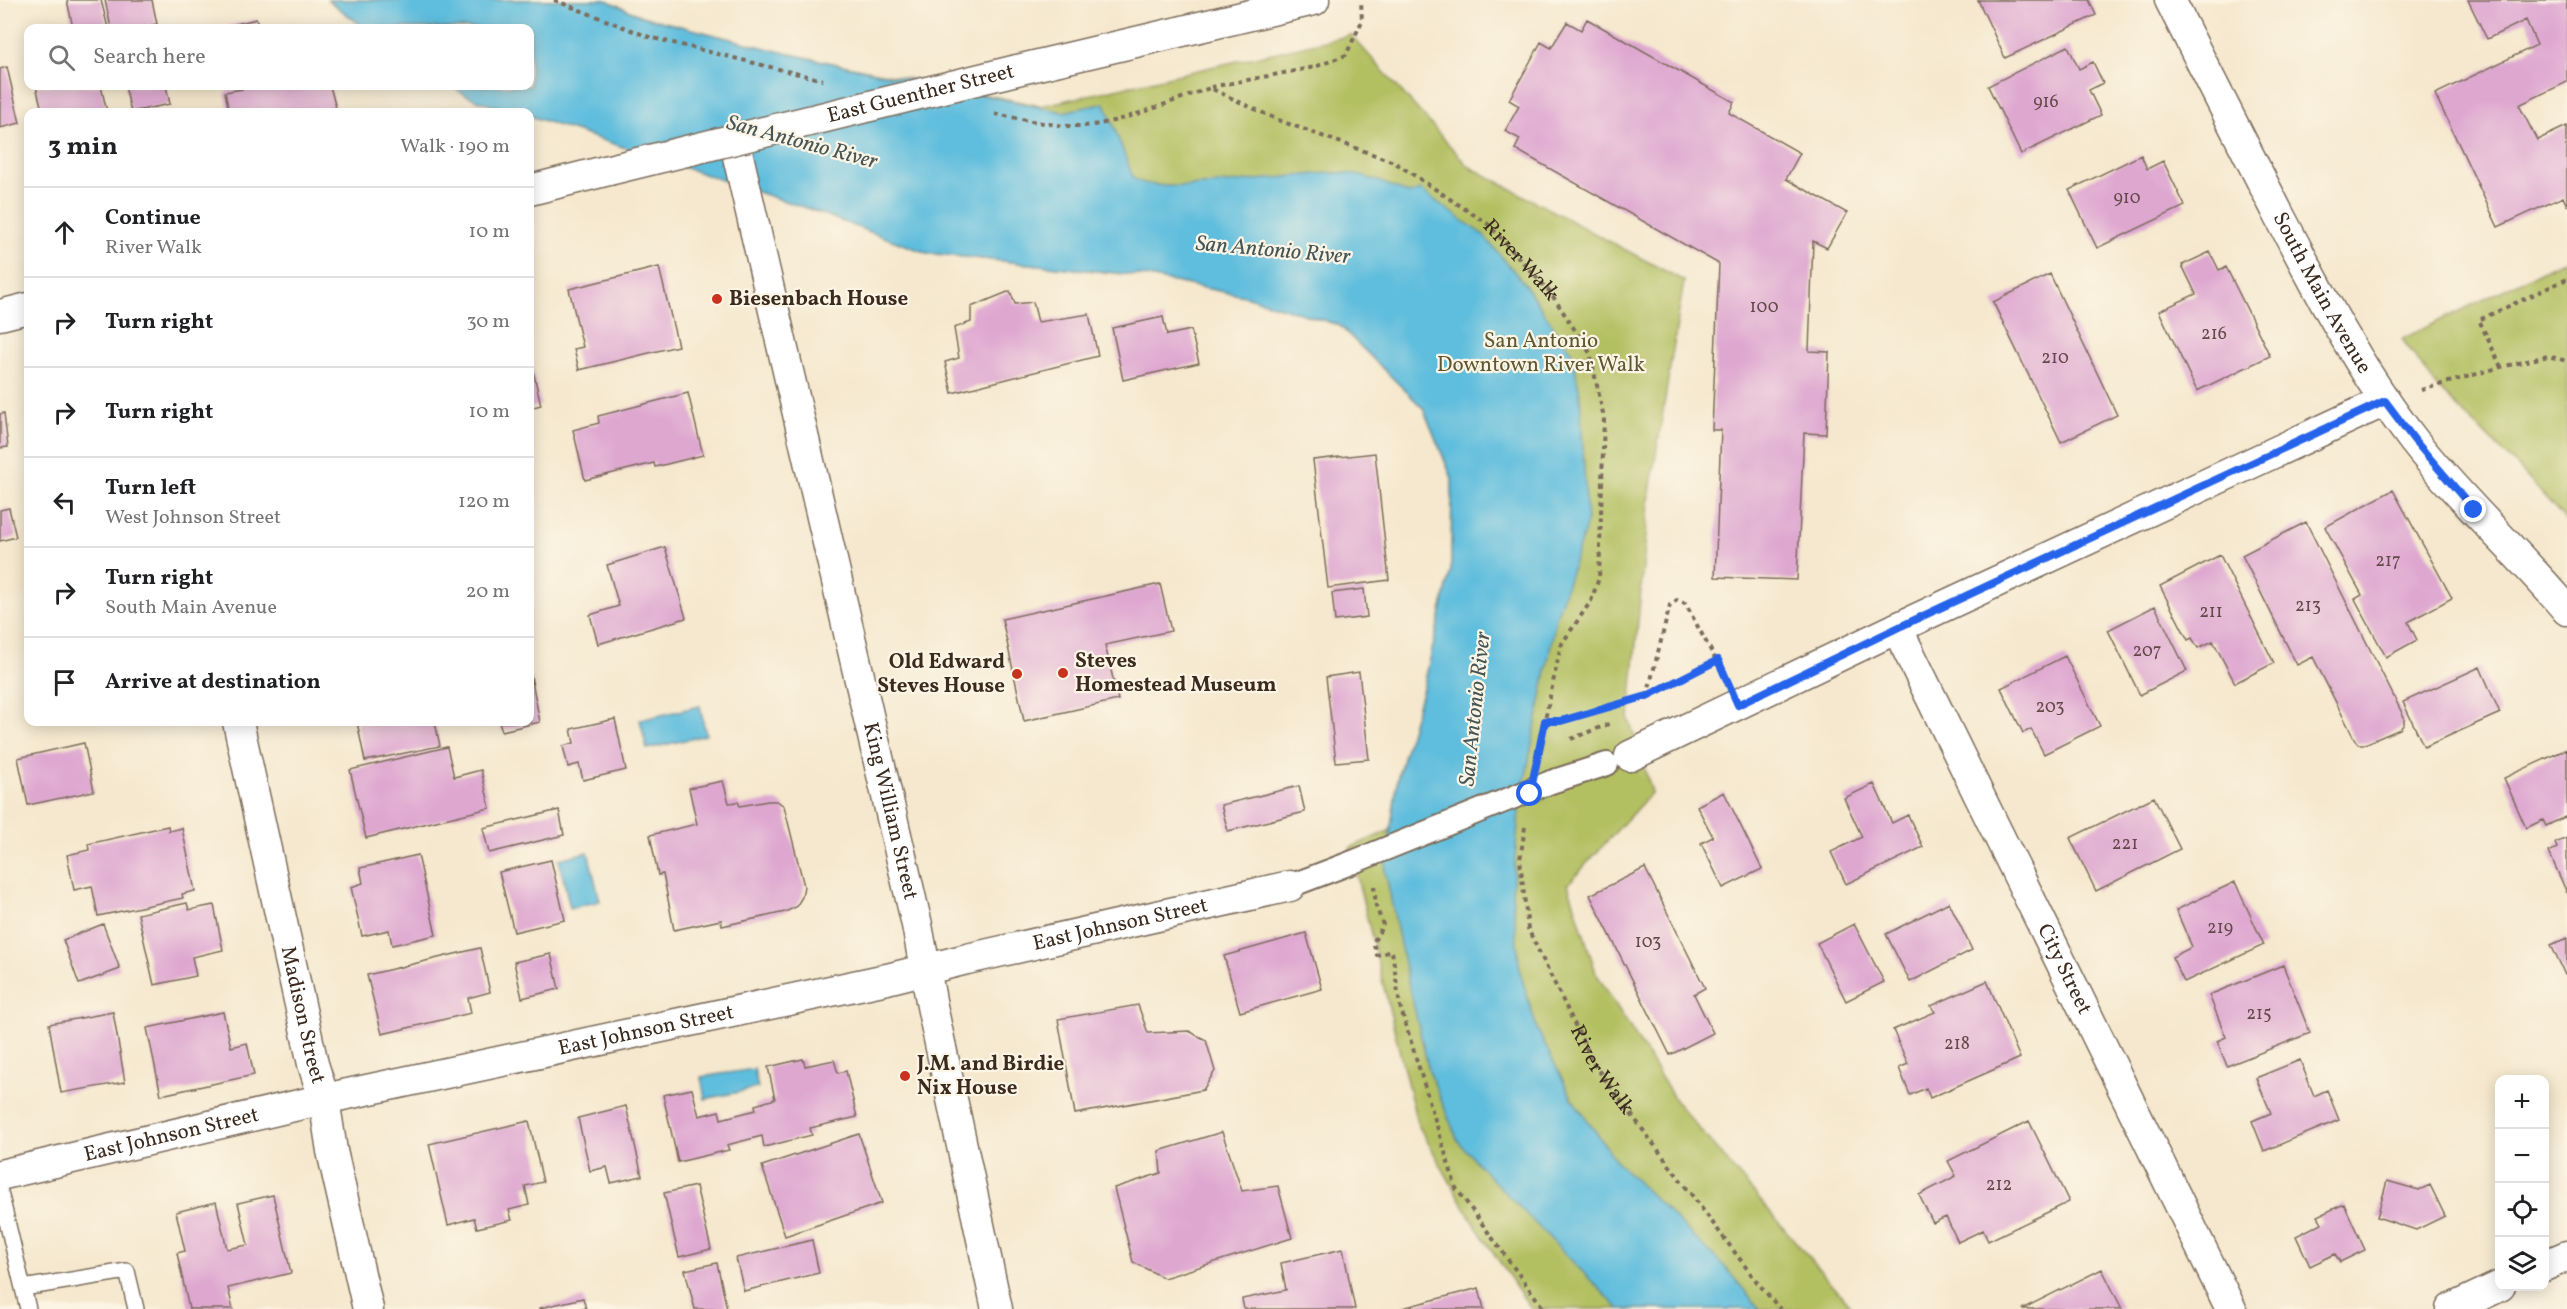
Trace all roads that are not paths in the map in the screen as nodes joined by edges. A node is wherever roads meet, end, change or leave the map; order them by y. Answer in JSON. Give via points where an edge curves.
{"nodes":[{"id":1,"x":1314,"y":0,"type":"edge"},
{"id":2,"x":2170,"y":0,"type":"edge"},
{"id":3,"x":734,"y":140,"type":"junction"},
{"id":4,"x":534,"y":189,"type":"edge"},
{"id":5,"x":24,"y":309,"type":"edge"},
{"id":6,"x":0,"y":315,"type":"edge"},
{"id":7,"x":2385,"y":401,"type":"junction"},
{"id":8,"x":2567,"y":610,"type":"edge"},
{"id":9,"x":1897,"y":628,"type":"junction"},
{"id":10,"x":238,"y":726,"type":"edge"},
{"id":11,"x":1618,"y":760,"type":"joint"},
{"id":12,"x":1290,"y":886,"type":"joint"},
{"id":13,"x":926,"y":969,"type":"junction"},
{"id":14,"x":324,"y":1099,"type":"junction"},
{"id":15,"x":0,"y":1175,"type":"edge"},
{"id":16,"x":0,"y":1192,"type":"edge"},
{"id":17,"x":2567,"y":1256,"type":"edge"},
{"id":18,"x":2549,"y":1264,"type":"edge"},
{"id":19,"x":23,"y":1288,"type":"junction"},
{"id":20,"x":2495,"y":1289,"type":"edge"},
{"id":21,"x":28,"y":1309,"type":"edge"},
{"id":22,"x":136,"y":1309,"type":"edge"},
{"id":23,"x":368,"y":1309,"type":"edge"},
{"id":24,"x":997,"y":1309,"type":"edge"},
{"id":25,"x":2231,"y":1309,"type":"edge"},
{"id":26,"x":2451,"y":1309,"type":"edge"}],
"edges":[{"from":1,"to":3,"type":"street","name":"East Guenther Street","bridge":true},
{"from":2,"to":7,"type":"street","name":"South Main Avenue","via":[[2306,266]]},
{"from":3,"to":4,"type":"street","name":"East Guenther Street","bridge":true},
{"from":3,"to":13,"type":"street","name":"King William Street"},
{"from":5,"to":6,"type":"street"},
{"from":7,"to":8,"type":"street","name":"South Main Avenue","via":[[2474,510]]},
{"from":7,"to":9,"type":"street"},
{"from":9,"to":11,"type":"street"},
{"from":9,"to":25,"type":"street","name":"City Street"},
{"from":10,"to":14,"type":"street","name":"Madison Street"},
{"from":11,"to":12,"type":"street","bridge":true,"via":[[1551,782]]},
{"from":12,"to":13,"type":"street","name":"East Johnson Street"},
{"from":13,"to":14,"type":"street","name":"East Johnson Street"},
{"from":13,"to":24,"type":"street","name":"King William Street"},
{"from":14,"to":15,"type":"street","name":"East Johnson Street"},
{"from":14,"to":23,"type":"street","name":"Madison Street"},
{"from":16,"to":19,"type":"lane"},
{"from":17,"to":18,"type":"street"},
{"from":19,"to":21,"type":"lane"},
{"from":19,"to":22,"type":"lane","via":[[127,1271]]},
{"from":20,"to":26,"type":"street"}]}
